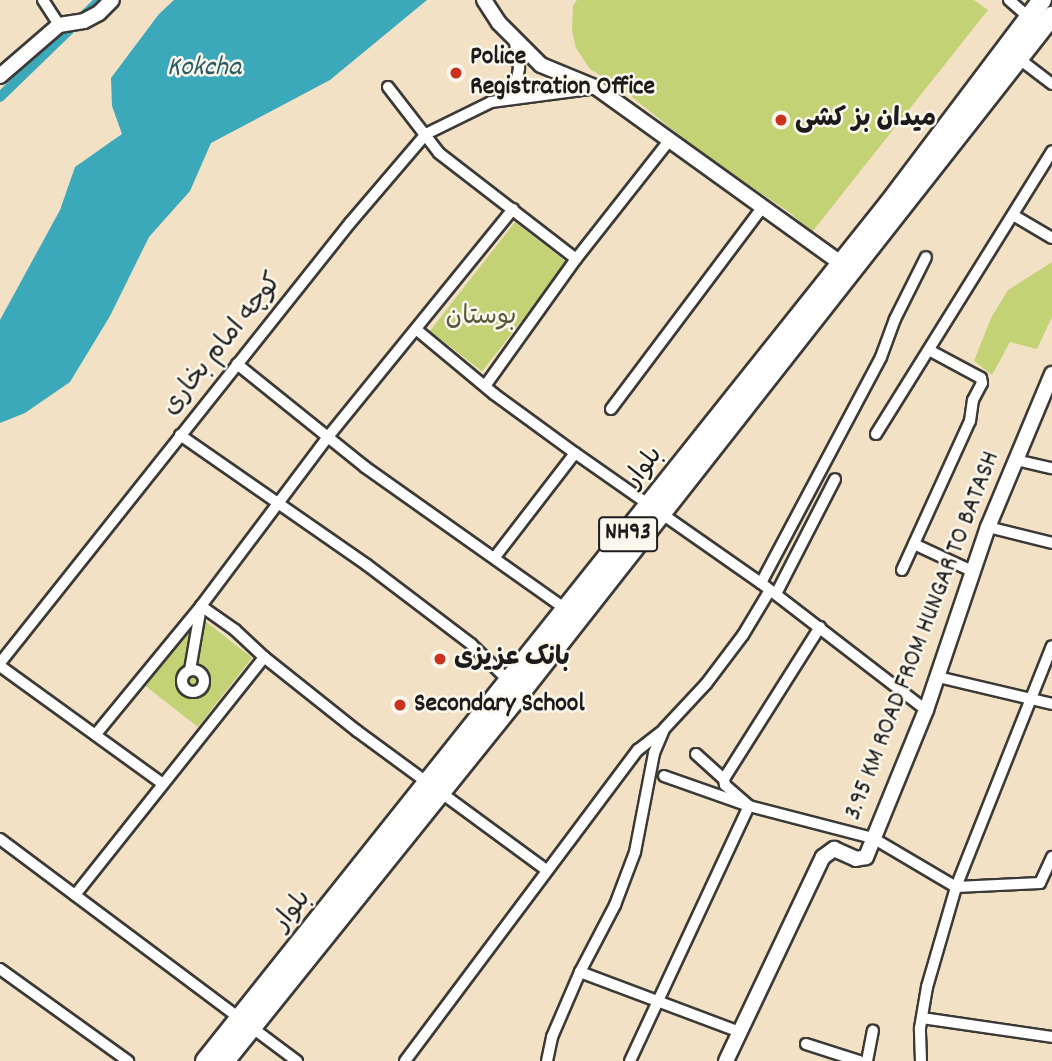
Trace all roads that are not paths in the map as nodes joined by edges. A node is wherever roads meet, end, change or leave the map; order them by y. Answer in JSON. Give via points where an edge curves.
{"nodes":[{"id":1,"x":43,"y":0,"type":"edge"},
{"id":2,"x":112,"y":0,"type":"edge"},
{"id":3,"x":484,"y":0,"type":"edge"},
{"id":4,"x":1009,"y":0,"type":"edge"},
{"id":5,"x":1042,"y":0,"type":"edge"},
{"id":6,"x":1041,"y":21,"type":"edge"},
{"id":7,"x":59,"y":25,"type":"junction"},
{"id":8,"x":514,"y":38,"type":"junction"},
{"id":9,"x":1018,"y":58,"type":"junction"},
{"id":10,"x":0,"y":76,"type":"edge"},
{"id":11,"x":1052,"y":84,"type":"edge"},
{"id":12,"x":388,"y":87,"type":"dead end"},
{"id":13,"x":597,"y":88,"type":"junction"},
{"id":14,"x":513,"y":97,"type":"junction"},
{"id":15,"x":426,"y":134,"type":"junction"},
{"id":16,"x":669,"y":141,"type":"junction"},
{"id":17,"x":1052,"y":151,"type":"edge"},
{"id":18,"x":762,"y":208,"type":"junction"},
{"id":19,"x":513,"y":209,"type":"junction"},
{"id":20,"x":1013,"y":215,"type":"junction"},
{"id":21,"x":1052,"y":238,"type":"edge"},
{"id":22,"x":926,"y":257,"type":"dead end"},
{"id":23,"x":576,"y":259,"type":"junction"},
{"id":24,"x":846,"y":267,"type":"junction"},
{"id":25,"x":417,"y":330,"type":"junction"},
{"id":26,"x":929,"y":350,"type":"junction"},
{"id":27,"x":237,"y":364,"type":"junction"},
{"id":28,"x":1052,"y":374,"type":"edge"},
{"id":29,"x":485,"y":386,"type":"junction"},
{"id":30,"x":1048,"y":393,"type":"edge"},
{"id":31,"x":611,"y":409,"type":"dead end"},
{"id":32,"x":876,"y":434,"type":"dead end"},
{"id":33,"x":180,"y":435,"type":"junction"},
{"id":34,"x":327,"y":438,"type":"junction"},
{"id":35,"x":575,"y":453,"type":"junction"},
{"id":36,"x":1016,"y":460,"type":"junction"},
{"id":37,"x":1052,"y":468,"type":"edge"},
{"id":38,"x":835,"y":479,"type":"dead end"},
{"id":39,"x":277,"y":504,"type":"junction"},
{"id":40,"x":657,"y":507,"type":"junction"},
{"id":41,"x":988,"y":527,"type":"junction"},
{"id":42,"x":1052,"y":543,"type":"edge"},
{"id":43,"x":914,"y":544,"type":"junction"},
{"id":44,"x":495,"y":557,"type":"junction"},
{"id":45,"x":902,"y":570,"type":"dead end"},
{"id":46,"x":974,"y":572,"type":"junction"},
{"id":47,"x":599,"y":580,"type":"junction"},
{"id":48,"x":769,"y":589,"type":"junction"},
{"id":49,"x":201,"y":606,"type":"junction"},
{"id":50,"x":567,"y":610,"type":"junction"},
{"id":51,"x":820,"y":626,"type":"junction"},
{"id":52,"x":1052,"y":646,"type":"edge"},
{"id":53,"x":264,"y":657,"type":"junction"},
{"id":54,"x":0,"y":664,"type":"edge"},
{"id":55,"x":190,"y":670,"type":"dead end"},
{"id":56,"x":938,"y":677,"type":"junction"},
{"id":57,"x":510,"y":682,"type":"junction"},
{"id":58,"x":1032,"y":699,"type":"junction"},
{"id":59,"x":1052,"y":704,"type":"edge"},
{"id":60,"x":926,"y":710,"type":"junction"},
{"id":61,"x":664,"y":729,"type":"junction"},
{"id":62,"x":96,"y":734,"type":"junction"},
{"id":63,"x":695,"y":754,"type":"dead end"},
{"id":64,"x":664,"y":776,"type":"dead end"},
{"id":65,"x":724,"y":779,"type":"junction"},
{"id":66,"x":163,"y":784,"type":"junction"},
{"id":67,"x":435,"y":788,"type":"junction"},
{"id":68,"x":749,"y":806,"type":"junction"},
{"id":69,"x":873,"y":838,"type":"junction"},
{"id":70,"x":0,"y":839,"type":"edge"},
{"id":71,"x":1052,"y":857,"type":"edge"},
{"id":72,"x":546,"y":870,"type":"junction"},
{"id":73,"x":1040,"y":883,"type":"junction"},
{"id":74,"x":956,"y":887,"type":"junction"},
{"id":75,"x":1052,"y":887,"type":"edge"},
{"id":76,"x":75,"y":895,"type":"junction"},
{"id":77,"x":0,"y":969,"type":"edge"},
{"id":78,"x":580,"y":972,"type":"junction"},
{"id":79,"x":658,"y":999,"type":"junction"},
{"id":80,"x":922,"y":1018,"type":"junction"},
{"id":81,"x":246,"y":1023,"type":"junction"},
{"id":82,"x":873,"y":1031,"type":"dead end"},
{"id":83,"x":740,"y":1032,"type":"junction"},
{"id":84,"x":1052,"y":1037,"type":"edge"},
{"id":85,"x":806,"y":1044,"type":"dead end"},
{"id":86,"x":128,"y":1061,"type":"edge"},
{"id":87,"x":205,"y":1061,"type":"edge"},
{"id":88,"x":225,"y":1061,"type":"edge"},
{"id":89,"x":297,"y":1061,"type":"edge"},
{"id":90,"x":405,"y":1061,"type":"edge"},
{"id":91,"x":547,"y":1061,"type":"edge"},
{"id":92,"x":630,"y":1061,"type":"edge"},
{"id":93,"x":726,"y":1061,"type":"edge"},
{"id":94,"x":859,"y":1061,"type":"edge"},
{"id":95,"x":867,"y":1061,"type":"edge"},
{"id":96,"x":921,"y":1061,"type":"edge"}],
"edges":[{"from":1,"to":7,"type":"street"},
{"from":2,"to":7,"type":"street","via":[[84,21]]},
{"from":3,"to":8,"type":"street"},
{"from":4,"to":6,"type":"street"},
{"from":5,"to":6,"type":"main road","name":"بلوار","number":"NH93"},
{"from":6,"to":9,"type":"main road","name":"بلوار","number":"NH93"},
{"from":6,"to":24,"type":"main road","name":"بلوار","number":"NH93","via":[[889,203]]},
{"from":7,"to":10,"type":"street"},
{"from":8,"to":13,"type":"street","via":[[541,65]]},
{"from":8,"to":14,"type":"street","via":[[519,68]]},
{"from":9,"to":11,"type":"street"},
{"from":9,"to":24,"type":"main road","name":"بلوار","number":"NH93"},
{"from":12,"to":15,"type":"street"},
{"from":13,"to":14,"type":"street","name":"کوچه امام بخاری"},
{"from":13,"to":16,"type":"street"},
{"from":14,"to":15,"type":"street","name":"کوچه امام بخاری","via":[[467,112]]},
{"from":15,"to":19,"type":"street","via":[[439,153]]},
{"from":15,"to":27,"type":"street","name":"کوچه امام بخاری"},
{"from":16,"to":18,"type":"street"},
{"from":16,"to":23,"type":"street"},
{"from":17,"to":20,"type":"street"},
{"from":18,"to":24,"type":"street"},
{"from":18,"to":31,"type":"street"},
{"from":19,"to":23,"type":"street"},
{"from":19,"to":25,"type":"street"},
{"from":20,"to":21,"type":"street"},
{"from":20,"to":26,"type":"street"},
{"from":22,"to":48,"type":"street"},
{"from":23,"to":29,"type":"street"},
{"from":24,"to":40,"type":"main road","name":"بلوار","number":"NH93"},
{"from":25,"to":29,"type":"street"},
{"from":25,"to":34,"type":"street"},
{"from":26,"to":32,"type":"street"},
{"from":26,"to":43,"type":"street","via":[[981,378],[982,383],[970,421]]},
{"from":27,"to":33,"type":"street","name":"کوچه امام بخاری"},
{"from":27,"to":34,"type":"street"},
{"from":28,"to":30,"type":"street","name":"3.95 KM ROAD FROM HUNGAR TO BATASH"},
{"from":29,"to":35,"type":"street"},
{"from":30,"to":36,"type":"street","name":"3.95 KM ROAD FROM HUNGAR TO BATASH"},
{"from":33,"to":39,"type":"street"},
{"from":33,"to":54,"type":"street","name":"کوچه امام بخاری"},
{"from":34,"to":39,"type":"street"},
{"from":34,"to":44,"type":"street"},
{"from":35,"to":40,"type":"street"},
{"from":35,"to":44,"type":"street"},
{"from":36,"to":37,"type":"street"},
{"from":36,"to":41,"type":"street","name":"3.95 KM ROAD FROM HUNGAR TO BATASH"},
{"from":38,"to":48,"type":"street"},
{"from":39,"to":49,"type":"street"},
{"from":39,"to":57,"type":"street","via":[[471,644]]},
{"from":40,"to":47,"type":"main road","name":"بلوار","number":"NH93"},
{"from":40,"to":48,"type":"street"},
{"from":41,"to":42,"type":"street"},
{"from":41,"to":46,"type":"street","name":"3.95 KM ROAD FROM HUNGAR TO BATASH"},
{"from":43,"to":45,"type":"street"},
{"from":43,"to":46,"type":"street"},
{"from":44,"to":50,"type":"street"},
{"from":46,"to":56,"type":"street","name":"3.95 KM ROAD FROM HUNGAR TO BATASH"},
{"from":47,"to":50,"type":"main road","name":"بلوار","number":"NH93"},
{"from":47,"to":67,"type":"main road","name":"بلوار","number":"NH93"},
{"from":48,"to":51,"type":"street"},
{"from":48,"to":61,"type":"street","via":[[743,635]]},
{"from":49,"to":53,"type":"street"},
{"from":49,"to":55,"type":"street"},
{"from":49,"to":62,"type":"street"},
{"from":50,"to":57,"type":"main road","name":"بلوار","number":"NH93"},
{"from":51,"to":60,"type":"street"},
{"from":51,"to":65,"type":"street"},
{"from":52,"to":58,"type":"street"},
{"from":53,"to":66,"type":"street"},
{"from":53,"to":67,"type":"street"},
{"from":54,"to":62,"type":"street"},
{"from":56,"to":58,"type":"street"},
{"from":56,"to":60,"type":"street","name":"3.95 KM ROAD FROM HUNGAR TO BATASH"},
{"from":57,"to":67,"type":"main road","name":"بلوار","number":"NH93"},
{"from":58,"to":59,"type":"street"},
{"from":58,"to":74,"type":"street"},
{"from":60,"to":69,"type":"street","name":"3.95 KM ROAD FROM HUNGAR TO BATASH"},
{"from":61,"to":72,"type":"street","via":[[638,750]]},
{"from":61,"to":78,"type":"street","via":[[654,753],[635,852],[615,905]]},
{"from":62,"to":66,"type":"street"},
{"from":63,"to":65,"type":"street"},
{"from":64,"to":68,"type":"street"},
{"from":65,"to":68,"type":"street","via":[[728,789]]},
{"from":66,"to":76,"type":"street"},
{"from":67,"to":72,"type":"street"},
{"from":67,"to":81,"type":"main road","name":"بلوار","number":"NH93"},
{"from":68,"to":69,"type":"street"},
{"from":68,"to":79,"type":"street"},
{"from":69,"to":74,"type":"street"},
{"from":69,"to":83,"type":"street","name":"3.95 KM ROAD FROM HUNGAR TO BATASH","via":[[866,857],[856,859],[834,849],[823,857]]},
{"from":70,"to":76,"type":"street"},
{"from":71,"to":73,"type":"street"},
{"from":72,"to":90,"type":"street"},
{"from":73,"to":74,"type":"street"},
{"from":73,"to":75,"type":"street"},
{"from":74,"to":80,"type":"street"},
{"from":76,"to":81,"type":"street"},
{"from":77,"to":86,"type":"street"},
{"from":78,"to":79,"type":"street"},
{"from":78,"to":91,"type":"street","via":[[552,1037]]},
{"from":79,"to":83,"type":"street"},
{"from":79,"to":92,"type":"street"},
{"from":80,"to":84,"type":"street"},
{"from":80,"to":96,"type":"street"},
{"from":81,"to":87,"type":"main road","name":"بلوار","number":"NH93"},
{"from":81,"to":88,"type":"main road","name":"بلوار","number":"NH93"},
{"from":81,"to":89,"type":"street"},
{"from":82,"to":95,"type":"street"},
{"from":83,"to":93,"type":"street","name":"3.95 KM ROAD FROM HUNGAR TO BATASH"},
{"from":85,"to":94,"type":"street"}]}
